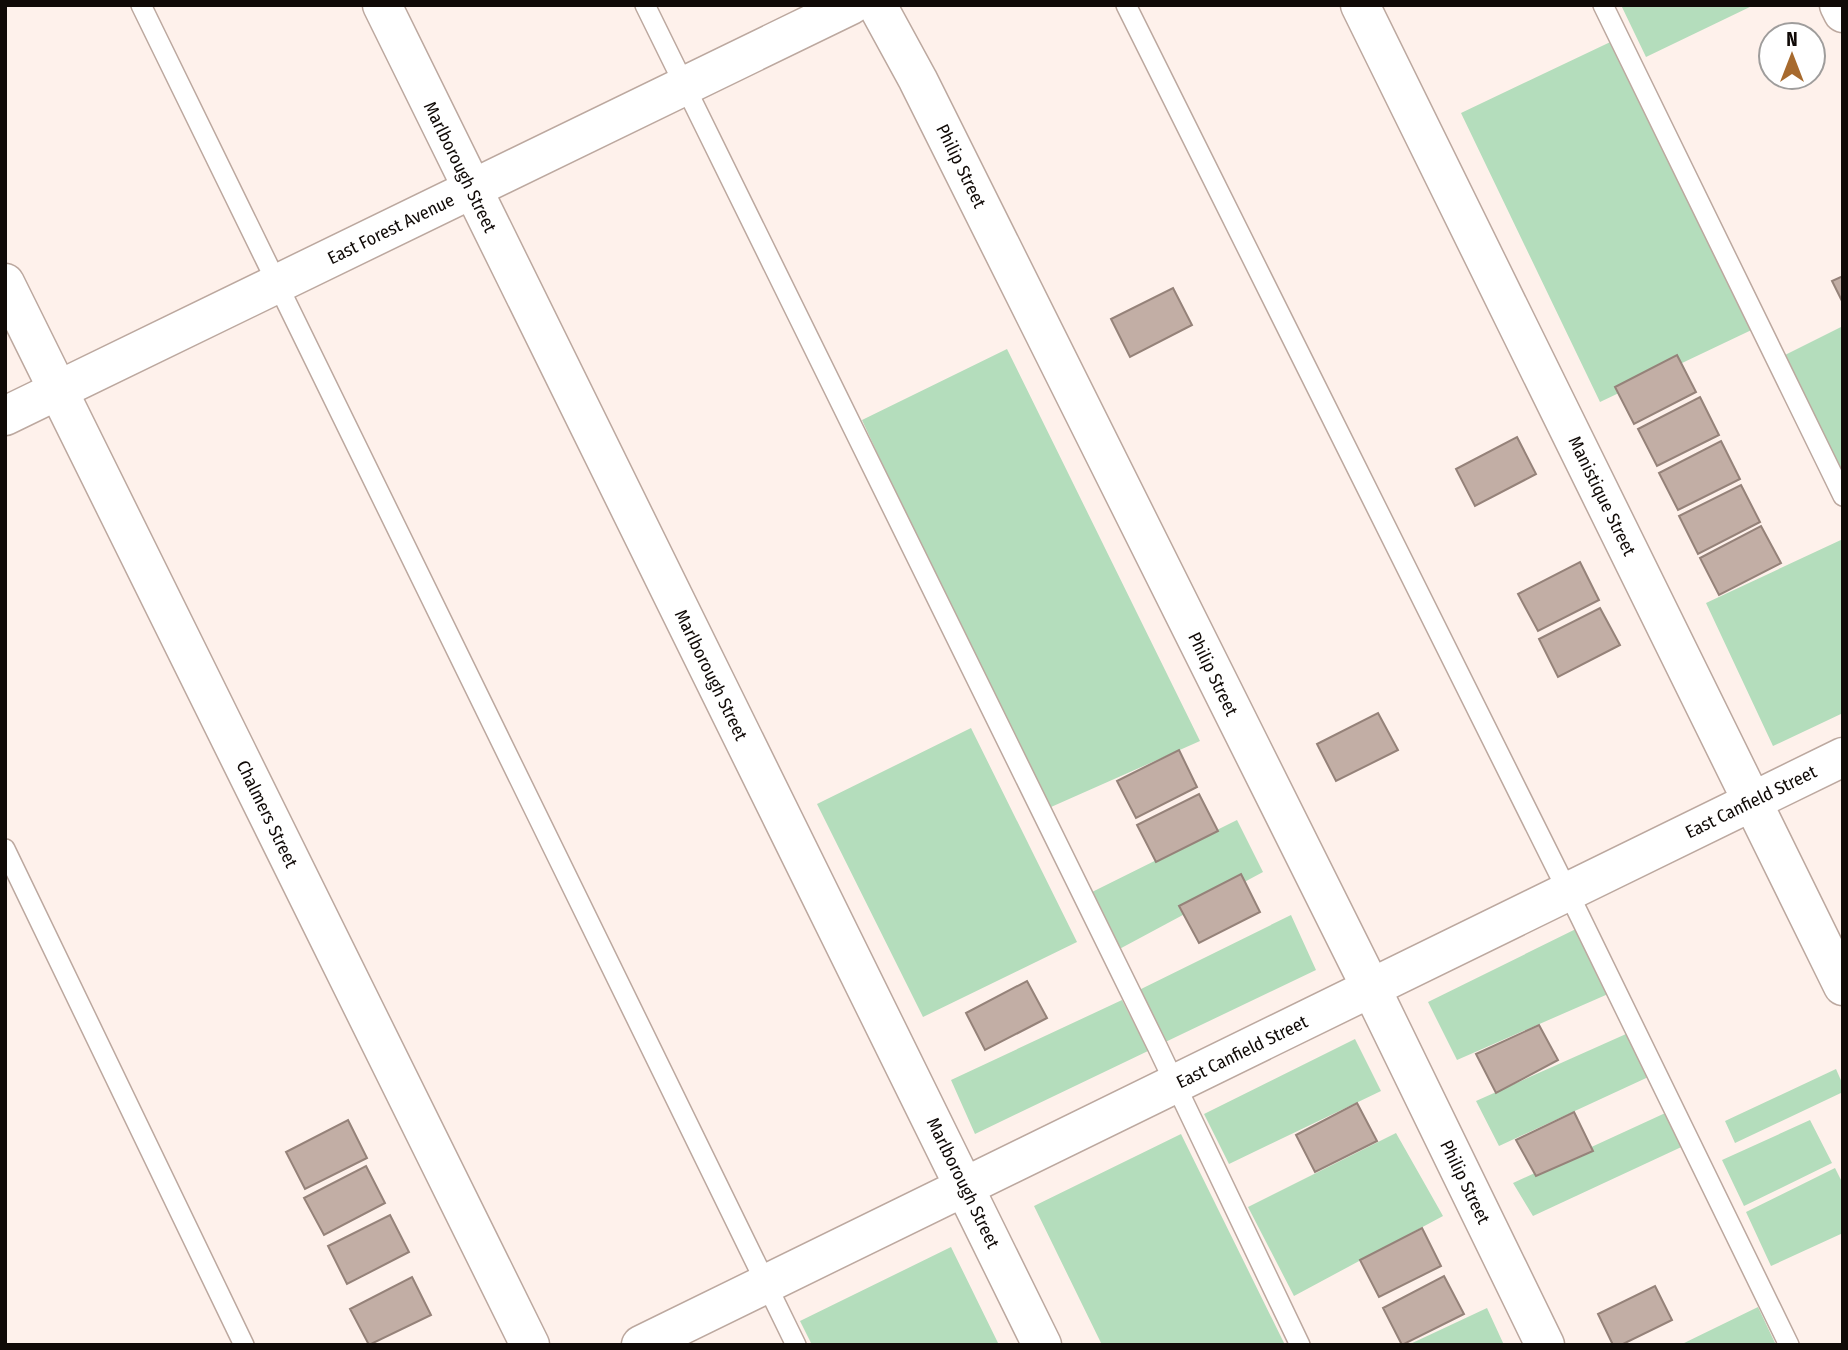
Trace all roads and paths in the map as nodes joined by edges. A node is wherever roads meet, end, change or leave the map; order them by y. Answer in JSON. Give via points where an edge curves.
{"nodes":[{"id":1,"x":141,"y":5,"type":"edge"},
{"id":2,"x":382,"y":5,"type":"edge"},
{"id":3,"x":645,"y":5,"type":"edge"},
{"id":4,"x":851,"y":5,"type":"edge"},
{"id":5,"x":877,"y":5,"type":"edge"},
{"id":6,"x":1126,"y":5,"type":"edge"},
{"id":7,"x":1360,"y":5,"type":"edge"},
{"id":8,"x":1603,"y":5,"type":"edge"},
{"id":9,"x":1839,"y":5,"type":"edge"},
{"id":10,"x":1843,"y":12,"type":"edge"},
{"id":11,"x":685,"y":86,"type":"junction"},
{"id":12,"x":471,"y":190,"type":"junction"},
{"id":13,"x":5,"y":283,"type":"edge"},
{"id":14,"x":276,"y":285,"type":"junction"},
{"id":15,"x":57,"y":391,"type":"junction"},
{"id":16,"x":5,"y":416,"type":"edge"},
{"id":17,"x":1843,"y":496,"type":"edge"},
{"id":18,"x":1843,"y":757,"type":"edge"},
{"id":19,"x":1752,"y":802,"type":"junction"},
{"id":20,"x":5,"y":849,"type":"edge"},
{"id":21,"x":1568,"y":892,"type":"junction"},
{"id":22,"x":1843,"y":986,"type":"edge"},
{"id":23,"x":1371,"y":988,"type":"junction"},
{"id":24,"x":1176,"y":1085,"type":"junction"},
{"id":25,"x":965,"y":1187,"type":"junction"},
{"id":26,"x":766,"y":1284,"type":"junction"},
{"id":27,"x":244,"y":1345,"type":"edge"},
{"id":28,"x":530,"y":1345,"type":"edge"},
{"id":29,"x":641,"y":1345,"type":"edge"},
{"id":30,"x":796,"y":1345,"type":"edge"},
{"id":31,"x":1042,"y":1345,"type":"edge"},
{"id":32,"x":1300,"y":1345,"type":"edge"},
{"id":33,"x":1545,"y":1345,"type":"edge"},
{"id":34,"x":1789,"y":1345,"type":"edge"}],
"edges":[{"from":1,"to":14,"type":"lane"},
{"from":2,"to":12,"type":"street","name":"Marlborough Street"},
{"from":3,"to":11,"type":"lane"},
{"from":4,"to":11,"type":"street","name":"East Forest Avenue"},
{"from":5,"to":23,"type":"street","name":"Philip Street"},
{"from":6,"to":21,"type":"lane"},
{"from":7,"to":19,"type":"street","name":"Manistique Street"},
{"from":8,"to":17,"type":"lane"},
{"from":9,"to":10,"type":"street"},
{"from":11,"to":12,"type":"street","name":"East Forest Avenue"},
{"from":11,"to":24,"type":"lane"},
{"from":12,"to":14,"type":"street","name":"East Forest Avenue"},
{"from":12,"to":25,"type":"street","name":"Marlborough Street"},
{"from":13,"to":15,"type":"street","name":"Chalmers Street"},
{"from":14,"to":15,"type":"street","name":"East Forest Avenue"},
{"from":14,"to":26,"type":"lane"},
{"from":15,"to":16,"type":"street","name":"East Forest Avenue"},
{"from":15,"to":28,"type":"street","name":"Chalmers Street"},
{"from":18,"to":19,"type":"street","name":"East Canfield Street"},
{"from":19,"to":21,"type":"street","name":"East Canfield Street"},
{"from":19,"to":22,"type":"street","name":"Manistique Street"},
{"from":20,"to":27,"type":"lane"},
{"from":21,"to":23,"type":"street","name":"East Canfield Street"},
{"from":21,"to":34,"type":"lane"},
{"from":23,"to":24,"type":"street","name":"East Canfield Street"},
{"from":23,"to":33,"type":"street","name":"Philip Street"},
{"from":24,"to":25,"type":"street","name":"East Canfield Street"},
{"from":24,"to":32,"type":"lane"},
{"from":25,"to":26,"type":"street","name":"East Canfield Street"},
{"from":25,"to":31,"type":"street","name":"Marlborough Street"},
{"from":26,"to":29,"type":"street","name":"East Canfield Street"},
{"from":26,"to":30,"type":"lane"}]}
